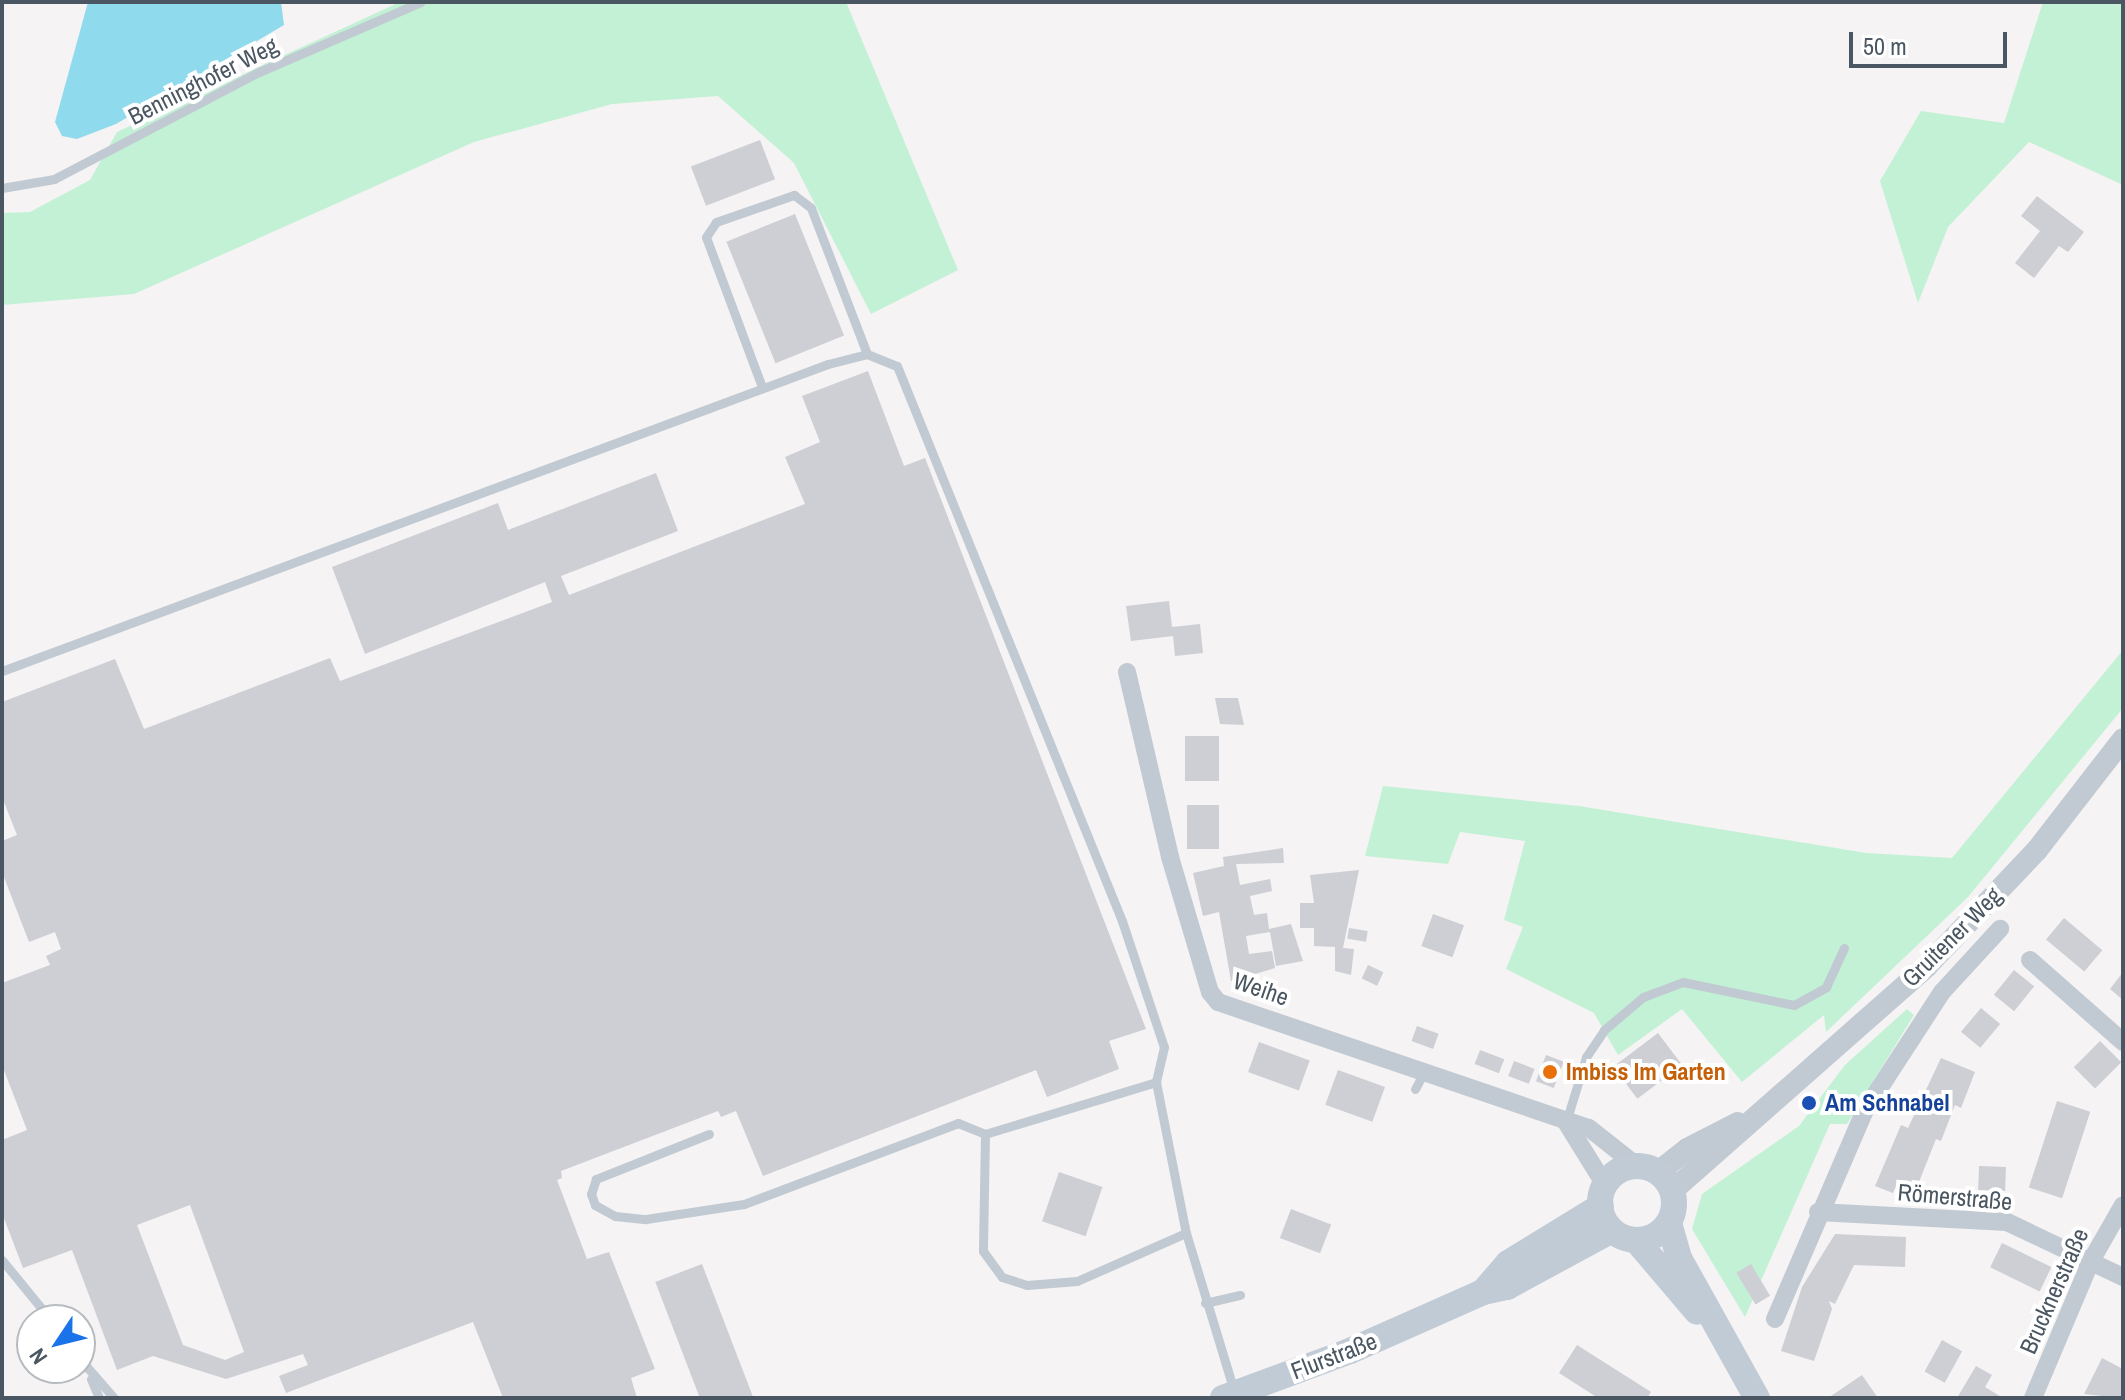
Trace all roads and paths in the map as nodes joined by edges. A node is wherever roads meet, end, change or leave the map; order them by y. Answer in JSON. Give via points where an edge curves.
{"nodes":[{"id":1,"x":421,"y":2,"type":"edge"},
{"id":2,"x":2,"y":188,"type":"edge"},
{"id":3,"x":867,"y":354,"type":"junction"},
{"id":4,"x":762,"y":387,"type":"junction"},
{"id":5,"x":2,"y":671,"type":"edge"},
{"id":6,"x":1127,"y":672,"type":"dead end"},
{"id":7,"x":2123,"y":739,"type":"edge"},
{"id":8,"x":2000,"y":929,"type":"dead end"},
{"id":9,"x":1844,"y":948,"type":"dead end"},
{"id":10,"x":2030,"y":960,"type":"dead end"},
{"id":11,"x":2123,"y":1042,"type":"edge"},
{"id":12,"x":1156,"y":1082,"type":"junction"},
{"id":13,"x":1566,"y":1122,"type":"junction"},
{"id":14,"x":709,"y":1134,"type":"dead end"},
{"id":15,"x":985,"y":1134,"type":"junction"},
{"id":16,"x":1656,"y":1176,"type":"junction"},
{"id":17,"x":1603,"y":1196,"type":"junction"},
{"id":18,"x":2123,"y":1205,"type":"edge"},
{"id":19,"x":1818,"y":1212,"type":"junction"},
{"id":20,"x":1669,"y":1223,"type":"junction"},
{"id":21,"x":1186,"y":1233,"type":"junction"},
{"id":22,"x":1624,"y":1235,"type":"junction"},
{"id":23,"x":2,"y":1260,"type":"edge"},
{"id":24,"x":2091,"y":1261,"type":"junction"},
{"id":25,"x":2123,"y":1277,"type":"edge"},
{"id":26,"x":1483,"y":1292,"type":"junction"},
{"id":27,"x":1240,"y":1295,"type":"dead end"},
{"id":28,"x":1205,"y":1303,"type":"junction"},
{"id":29,"x":38,"y":1304,"type":"edge"},
{"id":30,"x":1775,"y":1319,"type":"dead end"},
{"id":31,"x":1718,"y":1336,"type":"junction"},
{"id":32,"x":96,"y":1378,"type":"edge"},
{"id":33,"x":1231,"y":1397,"type":"edge"},
{"id":34,"x":114,"y":1398,"type":"edge"},
{"id":35,"x":1757,"y":1398,"type":"edge"},
{"id":36,"x":2033,"y":1398,"type":"edge"}],
"edges":[{"from":1,"to":2,"type":"lane","name":"Benninghofer Weg","via":[[259,72],[54,179]]},
{"from":3,"to":4,"type":"lane"},
{"from":3,"to":4,"type":"lane","via":[[811,208],[794,195],[716,222],[706,237]]},
{"from":3,"to":12,"type":"lane","via":[[897,366],[1122,921],[1164,1047]]},
{"from":4,"to":5,"type":"lane"},
{"from":6,"to":13,"type":"street","name":"Weihe","via":[[1170,857],[1210,992],[1228,1006],[1420,1081]]},
{"from":7,"to":16,"type":"street","name":"Gruitener Weg","via":[[2037,850],[1927,966],[1757,1113]]},
{"from":8,"to":19,"type":"street","via":[[1942,992],[1887,1073]]},
{"from":9,"to":13,"type":"lane","via":[[1826,987],[1794,1005],[1683,982],[1657,988],[1604,1030],[1586,1057]]},
{"from":10,"to":11,"type":"street"},
{"from":12,"to":15,"type":"lane"},
{"from":12,"to":21,"type":"lane"},
{"from":13,"to":16,"type":"street","name":"Weihe","via":[[1589,1128]]},
{"from":13,"to":17,"type":"street"},
{"from":14,"to":15,"type":"lane","via":[[596,1179],[591,1194],[595,1205],[615,1216],[646,1219],[744,1204],[958,1123]]},
{"from":15,"to":21,"type":"lane","via":[[983,1251],[1002,1277],[1027,1285],[1077,1281]]},
{"from":16,"to":17,"type":"main road","via":[[1618,1171]]},
{"from":16,"to":20,"type":"main road"},
{"from":17,"to":22,"type":"main road"},
{"from":17,"to":26,"type":"main road","via":[[1508,1263]]},
{"from":18,"to":24,"type":"street","name":"Brucknerstraße"},
{"from":19,"to":24,"type":"street","name":"Römerstraße","via":[[1995,1220]]},
{"from":19,"to":30,"type":"street"},
{"from":20,"to":22,"type":"main road","via":[[1654,1236]]},
{"from":20,"to":31,"type":"main road","via":[[1679,1258]]},
{"from":21,"to":28,"type":"lane"},
{"from":22,"to":26,"type":"main road","via":[[1507,1287]]},
{"from":22,"to":31,"type":"main road"},
{"from":23,"to":29,"type":"lane"},
{"from":24,"to":25,"type":"street","name":"Römerstraße"},
{"from":24,"to":36,"type":"street","name":"Brucknerstraße"},
{"from":26,"to":33,"type":"main road","name":"Flurstraße"},
{"from":27,"to":28,"type":"lane"},
{"from":28,"to":33,"type":"lane"},
{"from":31,"to":35,"type":"main road"},
{"from":32,"to":34,"type":"lane"}]}
